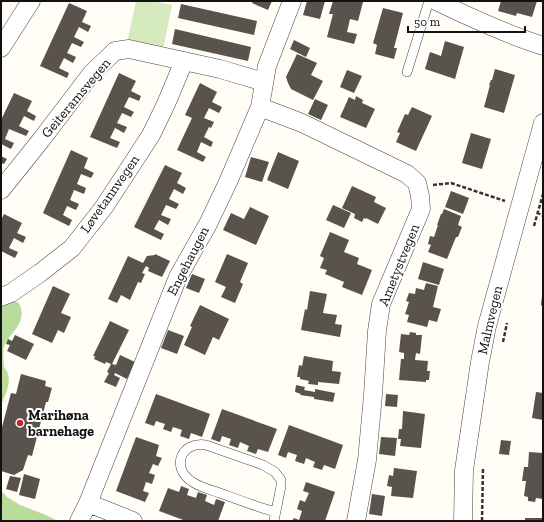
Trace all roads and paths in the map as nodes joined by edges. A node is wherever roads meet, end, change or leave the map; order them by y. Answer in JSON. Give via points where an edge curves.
{"nodes":[{"id":1,"x":30,"y":1,"type":"edge"},
{"id":2,"x":292,"y":1,"type":"edge"},
{"id":3,"x":429,"y":1,"type":"edge"},
{"id":4,"x":436,"y":1,"type":"edge"},
{"id":5,"x":543,"y":46,"type":"edge"},
{"id":6,"x":1,"y":48,"type":"edge"},
{"id":7,"x":184,"y":61,"type":"junction"},
{"id":8,"x":407,"y":72,"type":"dead end"},
{"id":9,"x":264,"y":82,"type":"junction"},
{"id":10,"x":260,"y":107,"type":"junction"},
{"id":11,"x":543,"y":123,"type":"edge"},
{"id":12,"x":419,"y":189,"type":"junction"},
{"id":13,"x":1,"y":190,"type":"edge"},
{"id":14,"x":543,"y":194,"type":"edge"},
{"id":15,"x":520,"y":206,"type":"junction"},
{"id":16,"x":533,"y":227,"type":"dead end"},
{"id":17,"x":1,"y":297,"type":"edge"},
{"id":18,"x":508,"y":316,"type":"dead end"},
{"id":19,"x":502,"y":345,"type":"dead end"},
{"id":20,"x":483,"y":462,"type":"dead end"},
{"id":21,"x":88,"y":503,"type":"junction"},
{"id":22,"x":275,"y":516,"type":"edge"},
{"id":23,"x":79,"y":521,"type":"edge"},
{"id":24,"x":133,"y":521,"type":"edge"},
{"id":25,"x":356,"y":521,"type":"edge"},
{"id":26,"x":463,"y":521,"type":"edge"},
{"id":27,"x":482,"y":521,"type":"edge"}],
"edges":[{"from":1,"to":6,"type":"street"},
{"from":2,"to":9,"type":"street","name":"Engehaugen","via":[[267,66]]},
{"from":3,"to":8,"type":"lane"},
{"from":4,"to":5,"type":"street","via":[[477,21]]},
{"from":7,"to":9,"type":"street","name":"Geiteramsvegen"},
{"from":7,"to":13,"type":"street","name":"Geiteramsvegen","via":[[129,48],[116,51],[92,73]]},
{"from":7,"to":17,"type":"street","name":"Løvetannvegen","via":[[151,135],[104,207],[72,248],[40,273]]},
{"from":9,"to":10,"type":"street","name":"Engehaugen"},
{"from":10,"to":12,"type":"street","via":[[407,174],[417,183]]},
{"from":10,"to":21,"type":"street","name":"Engehaugen","via":[[225,189],[178,277]]},
{"from":11,"to":15,"type":"street","name":"Malmvegen"},
{"from":12,"to":15,"type":"path","via":[[451,183]]},
{"from":12,"to":25,"type":"street","name":"Ametystvegen","via":[[422,209],[381,304],[367,460]]},
{"from":14,"to":16,"type":"path"},
{"from":15,"to":26,"type":"street","name":"Malmvegen","via":[[483,348],[464,470]]},
{"from":18,"to":19,"type":"path"},
{"from":20,"to":27,"type":"path"},
{"from":21,"to":23,"type":"street","name":"Engehaugen"},
{"from":21,"to":24,"type":"street"},
{"from":22,"to":22,"type":"lane","via":[[281,480],[276,472],[264,465],[206,445],[190,446],[183,452],[181,468],[191,481]]}]}
